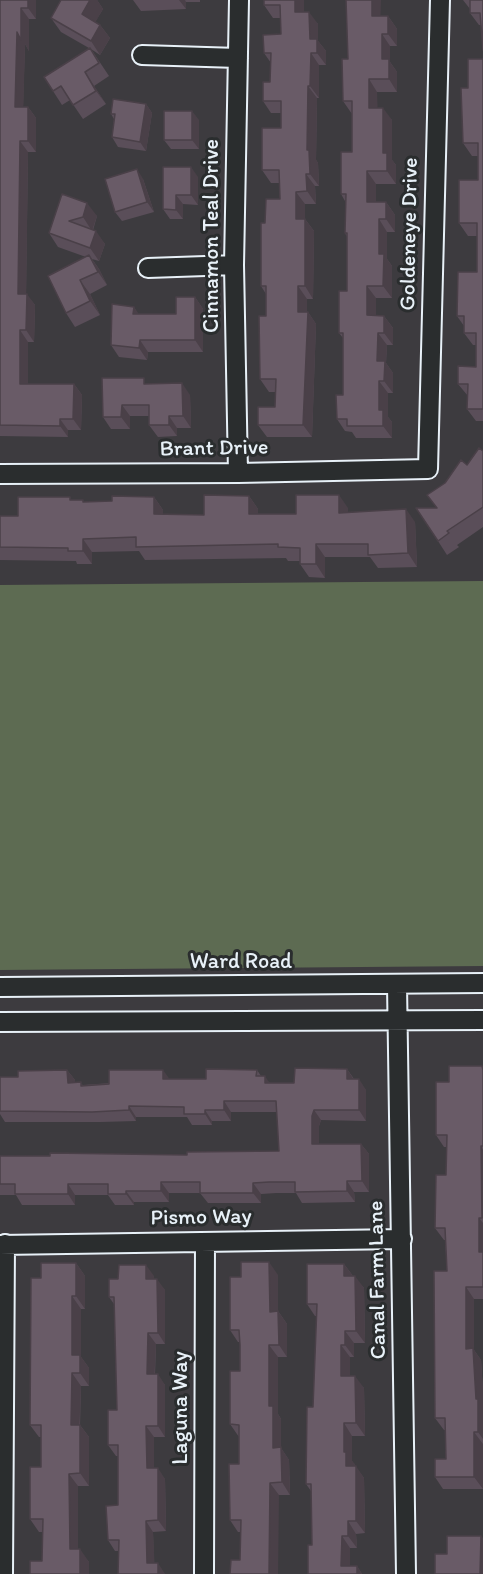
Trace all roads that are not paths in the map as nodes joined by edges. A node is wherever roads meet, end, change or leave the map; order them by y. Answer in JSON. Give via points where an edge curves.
{"nodes":[{"id":1,"x":239,"y":0,"type":"edge"},
{"id":2,"x":440,"y":0,"type":"edge"},
{"id":3,"x":142,"y":55,"type":"dead end"},
{"id":4,"x":238,"y":58,"type":"junction"},
{"id":5,"x":234,"y":265,"type":"junction"},
{"id":6,"x":148,"y":268,"type":"dead end"},
{"id":7,"x":428,"y":469,"type":"joint"},
{"id":8,"x":238,"y":473,"type":"junction"},
{"id":9,"x":0,"y":474,"type":"edge"},
{"id":10,"x":483,"y":983,"type":"edge"},
{"id":11,"x":397,"y":985,"type":"junction"},
{"id":12,"x":0,"y":987,"type":"edge"},
{"id":13,"x":483,"y":1020,"type":"edge"},
{"id":14,"x":398,"y":1021,"type":"junction"},
{"id":15,"x":0,"y":1022,"type":"edge"},
{"id":16,"x":402,"y":1239,"type":"junction"},
{"id":17,"x":205,"y":1242,"type":"junction"},
{"id":18,"x":2,"y":1244,"type":"edge"},
{"id":19,"x":3,"y":1574,"type":"edge"},
{"id":20,"x":204,"y":1574,"type":"edge"},
{"id":21,"x":406,"y":1574,"type":"edge"}],
"edges":[{"from":1,"to":4,"type":"street","name":"Cinnamon Teal Drive"},
{"from":2,"to":7,"type":"street","name":"Goldeneye Drive"},
{"from":3,"to":4,"type":"street"},
{"from":4,"to":5,"type":"street","name":"Cinnamon Teal Drive"},
{"from":5,"to":6,"type":"street"},
{"from":5,"to":8,"type":"street","name":"Cinnamon Teal Drive"},
{"from":7,"to":8,"type":"street","name":"Brant Drive"},
{"from":8,"to":9,"type":"street","name":"Brant Drive"},
{"from":10,"to":11,"type":"street","name":"Ward Road"},
{"from":11,"to":12,"type":"street","name":"Ward Road"},
{"from":11,"to":14,"type":"street","name":"Canal Farm Lane"},
{"from":13,"to":14,"type":"street"},
{"from":14,"to":15,"type":"street"},
{"from":14,"to":16,"type":"street","name":"Canal Farm Lane"},
{"from":16,"to":17,"type":"street","name":"Pismo Way"},
{"from":16,"to":21,"type":"street","name":"Canal Farm Lane"},
{"from":17,"to":18,"type":"street","name":"Pismo Way"},
{"from":17,"to":20,"type":"street","name":"Laguna Way"},
{"from":18,"to":19,"type":"street"}]}
